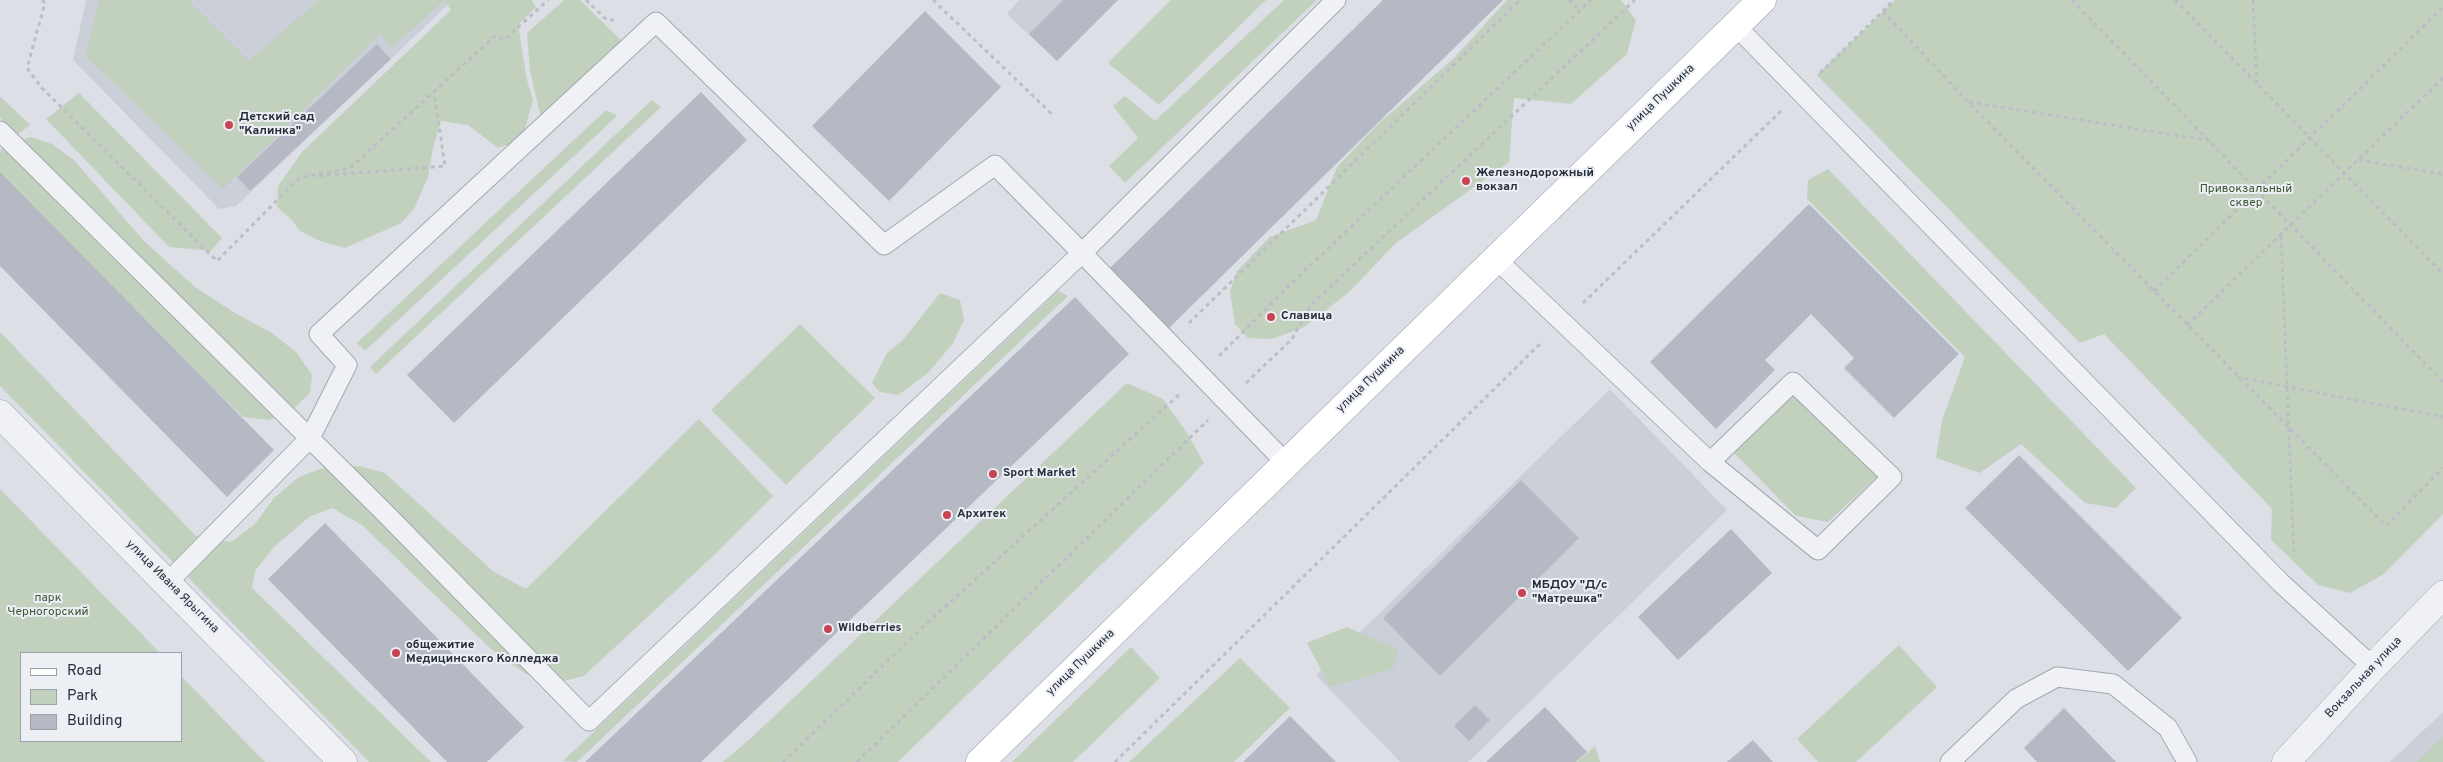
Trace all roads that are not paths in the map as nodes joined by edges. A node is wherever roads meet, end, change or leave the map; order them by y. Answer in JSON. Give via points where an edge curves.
{"nodes":[{"id":1,"x":1336,"y":0,"type":"edge"},
{"id":2,"x":1762,"y":0,"type":"edge"},
{"id":3,"x":1736,"y":26,"type":"junction"},
{"id":4,"x":0,"y":131,"type":"edge"},
{"id":5,"x":1082,"y":253,"type":"junction"},
{"id":6,"x":1496,"y":259,"type":"junction"},
{"id":7,"x":0,"y":414,"type":"edge"},
{"id":8,"x":310,"y":438,"type":"junction"},
{"id":9,"x":1710,"y":462,"type":"junction"},
{"id":10,"x":1286,"y":463,"type":"junction"},
{"id":11,"x":167,"y":583,"type":"junction"},
{"id":12,"x":2443,"y":595,"type":"edge"},
{"id":13,"x":2373,"y":666,"type":"junction"},
{"id":14,"x":343,"y":762,"type":"edge"},
{"id":15,"x":980,"y":762,"type":"edge"},
{"id":16,"x":1950,"y":762,"type":"edge"},
{"id":17,"x":2187,"y":762,"type":"edge"},
{"id":18,"x":2286,"y":762,"type":"edge"}],
"edges":[{"from":1,"to":5,"type":"lane"},
{"from":2,"to":3,"type":"main road","name":"улица Пушкина"},
{"from":3,"to":6,"type":"main road","name":"улица Пушкина"},
{"from":3,"to":13,"type":"lane","via":[[2281,582]]},
{"from":4,"to":8,"type":"lane"},
{"from":5,"to":8,"type":"lane","via":[[589,721]]},
{"from":5,"to":8,"type":"lane","via":[[995,165],[884,245],[656,22],[319,334],[347,364]]},
{"from":5,"to":10,"type":"lane"},
{"from":6,"to":9,"type":"lane"},
{"from":6,"to":10,"type":"main road","name":"улица Пушкина"},
{"from":7,"to":11,"type":"street","name":"улица Ивана Ярыгина"},
{"from":8,"to":11,"type":"lane"},
{"from":9,"to":9,"type":"lane","via":[[1793,382],[1892,477],[1818,550]]},
{"from":10,"to":15,"type":"main road","name":"улица Пушкина"},
{"from":11,"to":14,"type":"street","name":"улица Ивана Ярыгина"},
{"from":12,"to":13,"type":"street","name":"Вокзальная улица"},
{"from":13,"to":18,"type":"street","name":"Вокзальная улица"},
{"from":16,"to":17,"type":"lane","via":[[2016,699],[2057,676],[2112,684],[2168,728]]}]}
